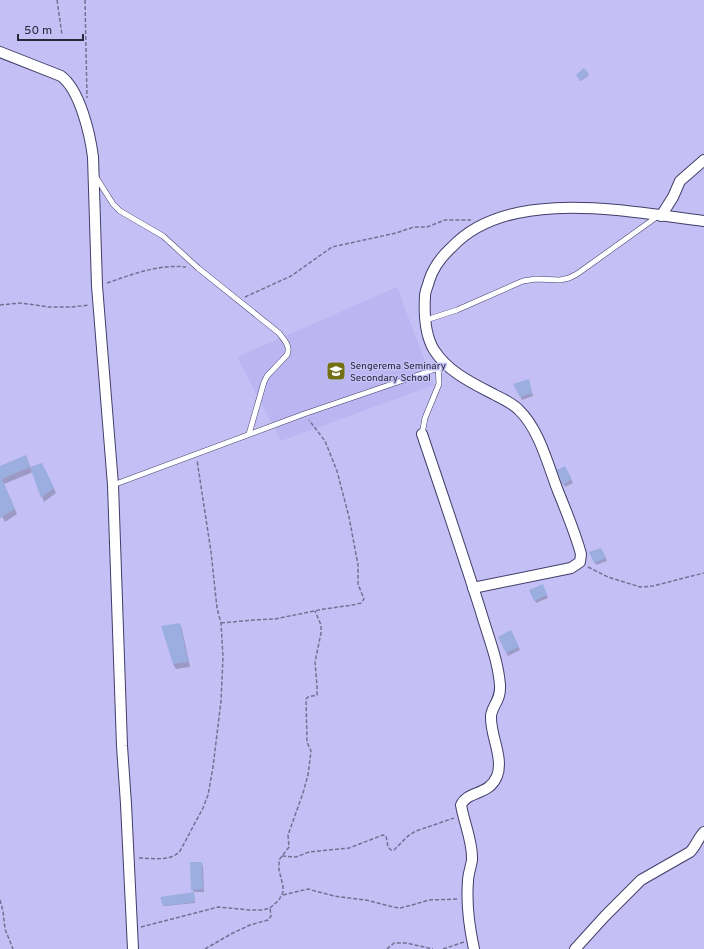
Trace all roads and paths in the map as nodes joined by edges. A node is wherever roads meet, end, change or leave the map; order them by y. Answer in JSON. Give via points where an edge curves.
{"nodes":[{"id":1,"x":57,"y":0,"type":"edge"},
{"id":2,"x":85,"y":0,"type":"edge"},
{"id":3,"x":62,"y":35,"type":"dead end"},
{"id":4,"x":0,"y":52,"type":"edge"},
{"id":5,"x":87,"y":103,"type":"dead end"},
{"id":6,"x":704,"y":160,"type":"edge"},
{"id":7,"x":93,"y":173,"type":"junction"},
{"id":8,"x":659,"y":216,"type":"junction"},
{"id":9,"x":474,"y":219,"type":"dead end"},
{"id":10,"x":704,"y":221,"type":"edge"},
{"id":11,"x":200,"y":270,"type":"junction"},
{"id":12,"x":97,"y":286,"type":"junction"},
{"id":13,"x":238,"y":300,"type":"junction"},
{"id":14,"x":99,"y":304,"type":"junction"},
{"id":15,"x":0,"y":305,"type":"edge"},
{"id":16,"x":426,"y":320,"type":"junction"},
{"id":17,"x":433,"y":347,"type":"junction"},
{"id":18,"x":439,"y":368,"type":"junction"},
{"id":19,"x":304,"y":414,"type":"junction"},
{"id":20,"x":249,"y":434,"type":"junction"},
{"id":21,"x":422,"y":434,"type":"joint"},
{"id":22,"x":196,"y":454,"type":"junction"},
{"id":23,"x":113,"y":485,"type":"junction"},
{"id":24,"x":580,"y":562,"type":"junction"},
{"id":25,"x":704,"y":573,"type":"edge"},
{"id":26,"x":473,"y":588,"type":"junction"},
{"id":27,"x":315,"y":611,"type":"junction"},
{"id":28,"x":221,"y":623,"type":"junction"},
{"id":29,"x":463,"y":814,"type":"junction"},
{"id":30,"x":704,"y":832,"type":"edge"},
{"id":31,"x":281,"y":856,"type":"junction"},
{"id":32,"x":129,"y":858,"type":"junction"},
{"id":33,"x":282,"y":895,"type":"junction"},
{"id":34,"x":467,"y":898,"type":"junction"},
{"id":35,"x":0,"y":900,"type":"edge"},
{"id":36,"x":270,"y":908,"type":"junction"},
{"id":37,"x":132,"y":929,"type":"junction"},
{"id":38,"x":472,"y":938,"type":"junction"},
{"id":39,"x":13,"y":949,"type":"edge"},
{"id":40,"x":133,"y":949,"type":"edge"},
{"id":41,"x":205,"y":949,"type":"edge"},
{"id":42,"x":387,"y":949,"type":"edge"},
{"id":43,"x":433,"y":949,"type":"edge"},
{"id":44,"x":443,"y":949,"type":"edge"},
{"id":45,"x":474,"y":949,"type":"edge"},
{"id":46,"x":575,"y":949,"type":"edge"}],
"edges":[{"from":1,"to":3,"type":"path"},
{"from":2,"to":5,"type":"path"},
{"from":4,"to":7,"type":"street","via":[[61,76],[69,83],[88,126]]},
{"from":6,"to":8,"type":"street","via":[[680,181],[673,197]]},
{"from":7,"to":11,"type":"lane","via":[[120,211],[163,236]]},
{"from":7,"to":12,"type":"street"},
{"from":8,"to":10,"type":"street"},
{"from":8,"to":16,"type":"lane","via":[[569,278],[523,281],[457,310]]},
{"from":8,"to":16,"type":"street","via":[[606,208],[560,208],[516,212],[495,218],[472,230],[443,256],[431,275],[425,295]]},
{"from":9,"to":13,"type":"path","via":[[445,220],[427,227],[414,227],[332,247],[291,276]]},
{"from":11,"to":12,"type":"path","via":[[172,266],[157,268]]},
{"from":11,"to":13,"type":"lane"},
{"from":12,"to":14,"type":"street"},
{"from":13,"to":20,"type":"lane","via":[[279,333],[288,344],[289,351],[264,382]]},
{"from":14,"to":15,"type":"path","via":[[72,307],[22,303]]},
{"from":14,"to":23,"type":"street"},
{"from":16,"to":17,"type":"street"},
{"from":17,"to":18,"type":"lane"},
{"from":17,"to":24,"type":"street","via":[[444,363],[457,374],[509,402],[527,419],[538,440],[579,546]]},
{"from":18,"to":19,"type":"lane"},
{"from":18,"to":21,"type":"lane","via":[[439,384],[425,418]]},
{"from":19,"to":20,"type":"lane"},
{"from":19,"to":27,"type":"path","via":[[325,441],[337,471],[349,517],[358,584],[364,599],[361,603],[353,605]]},
{"from":20,"to":22,"type":"lane"},
{"from":21,"to":26,"type":"street"},
{"from":22,"to":23,"type":"lane"},
{"from":22,"to":28,"type":"path"},
{"from":23,"to":32,"type":"street","via":[[122,746]]},
{"from":24,"to":25,"type":"path","via":[[608,577],[640,587]]},
{"from":24,"to":26,"type":"street","via":[[571,568]]},
{"from":26,"to":29,"type":"street","via":[[498,672],[500,696],[491,716],[499,764],[498,775],[488,789],[468,798],[461,805]]},
{"from":27,"to":28,"type":"path","via":[[275,619]]},
{"from":27,"to":31,"type":"path","via":[[322,633],[315,662],[317,695],[306,699],[307,742],[311,751],[308,775],[290,829],[288,850]]},
{"from":28,"to":32,"type":"path","via":[[221,701],[213,767],[203,808],[175,856]]},
{"from":29,"to":31,"type":"path","via":[[416,831],[394,850],[388,847],[386,836],[383,835],[349,848],[309,852],[296,857]]},
{"from":29,"to":34,"type":"street","via":[[472,860]]},
{"from":30,"to":46,"type":"street","via":[[690,852],[641,880]]},
{"from":31,"to":33,"type":"path","via":[[278,863],[283,886]]},
{"from":32,"to":37,"type":"street"},
{"from":33,"to":34,"type":"path","via":[[308,889],[400,908],[429,900]]},
{"from":33,"to":36,"type":"path"},
{"from":34,"to":38,"type":"street"},
{"from":35,"to":39,"type":"path","via":[[5,929]]},
{"from":36,"to":37,"type":"path","via":[[250,910],[218,907]]},
{"from":36,"to":41,"type":"path","via":[[271,916],[268,920],[231,934]]},
{"from":37,"to":40,"type":"street"},
{"from":38,"to":44,"type":"path"},
{"from":38,"to":45,"type":"street"},
{"from":42,"to":43,"type":"path","via":[[394,943]]}]}
